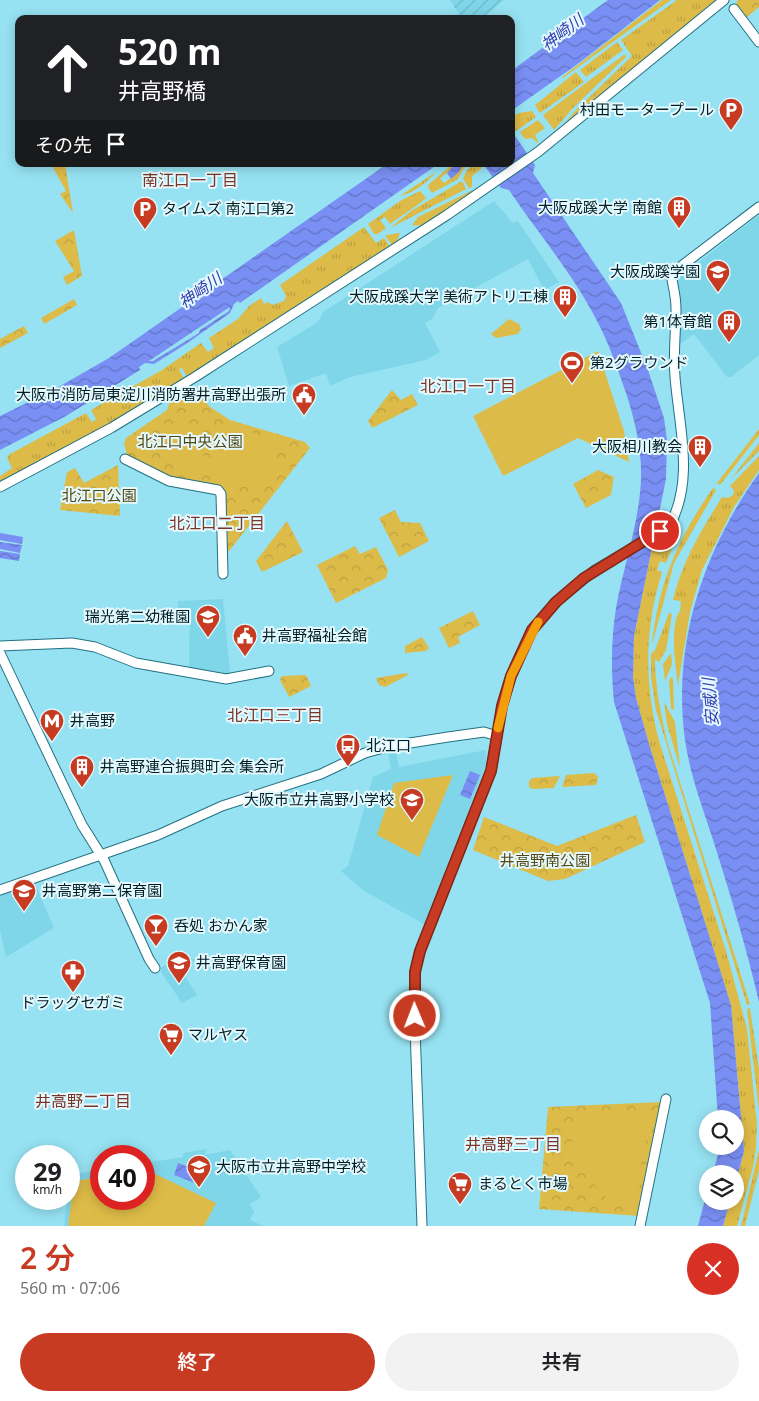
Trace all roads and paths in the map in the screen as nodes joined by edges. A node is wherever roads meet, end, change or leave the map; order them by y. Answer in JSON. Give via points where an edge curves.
{"nodes":[{"id":1,"x":724,"y":0,"type":"edge"},
{"id":2,"x":734,"y":9,"type":"dead end"},
{"id":3,"x":759,"y":42,"type":"edge"},
{"id":4,"x":759,"y":207,"type":"edge"},
{"id":5,"x":125,"y":459,"type":"dead end"},
{"id":6,"x":0,"y":488,"type":"edge"},
{"id":7,"x":224,"y":574,"type":"dead end"},
{"id":8,"x":0,"y":646,"type":"edge"},
{"id":9,"x":0,"y":653,"type":"edge"},
{"id":10,"x":269,"y":671,"type":"dead end"},
{"id":11,"x":497,"y":736,"type":"junction"},
{"id":12,"x":99,"y":855,"type":"junction"},
{"id":13,"x":0,"y":890,"type":"edge"},
{"id":14,"x":155,"y":968,"type":"dead end"},
{"id":15,"x":666,"y":1099,"type":"dead end"},
{"id":16,"x":422,"y":1226,"type":"edge"},
{"id":17,"x":640,"y":1226,"type":"edge"}],
"edges":[{"from":1,"to":6,"type":"street","via":[[531,156],[494,182],[212,366],[111,428]]},
{"from":2,"to":3,"type":"street"},
{"from":4,"to":11,"type":"street","via":[[671,274],[676,306],[675,376],[684,460],[676,515],[669,526],[595,570],[561,597],[532,630],[511,676]]},
{"from":5,"to":7,"type":"street","via":[[169,481],[218,490]]},
{"from":8,"to":10,"type":"street","via":[[72,643],[95,647],[136,663],[226,679]]},
{"from":9,"to":12,"type":"street","via":[[82,826]]},
{"from":11,"to":12,"type":"street","via":[[484,732],[391,746],[366,753],[321,774],[222,806],[158,835]]},
{"from":11,"to":16,"type":"street","via":[[491,771],[420,951],[415,972]]},
{"from":12,"to":13,"type":"street"},
{"from":12,"to":14,"type":"street"},
{"from":15,"to":17,"type":"street"}]}
